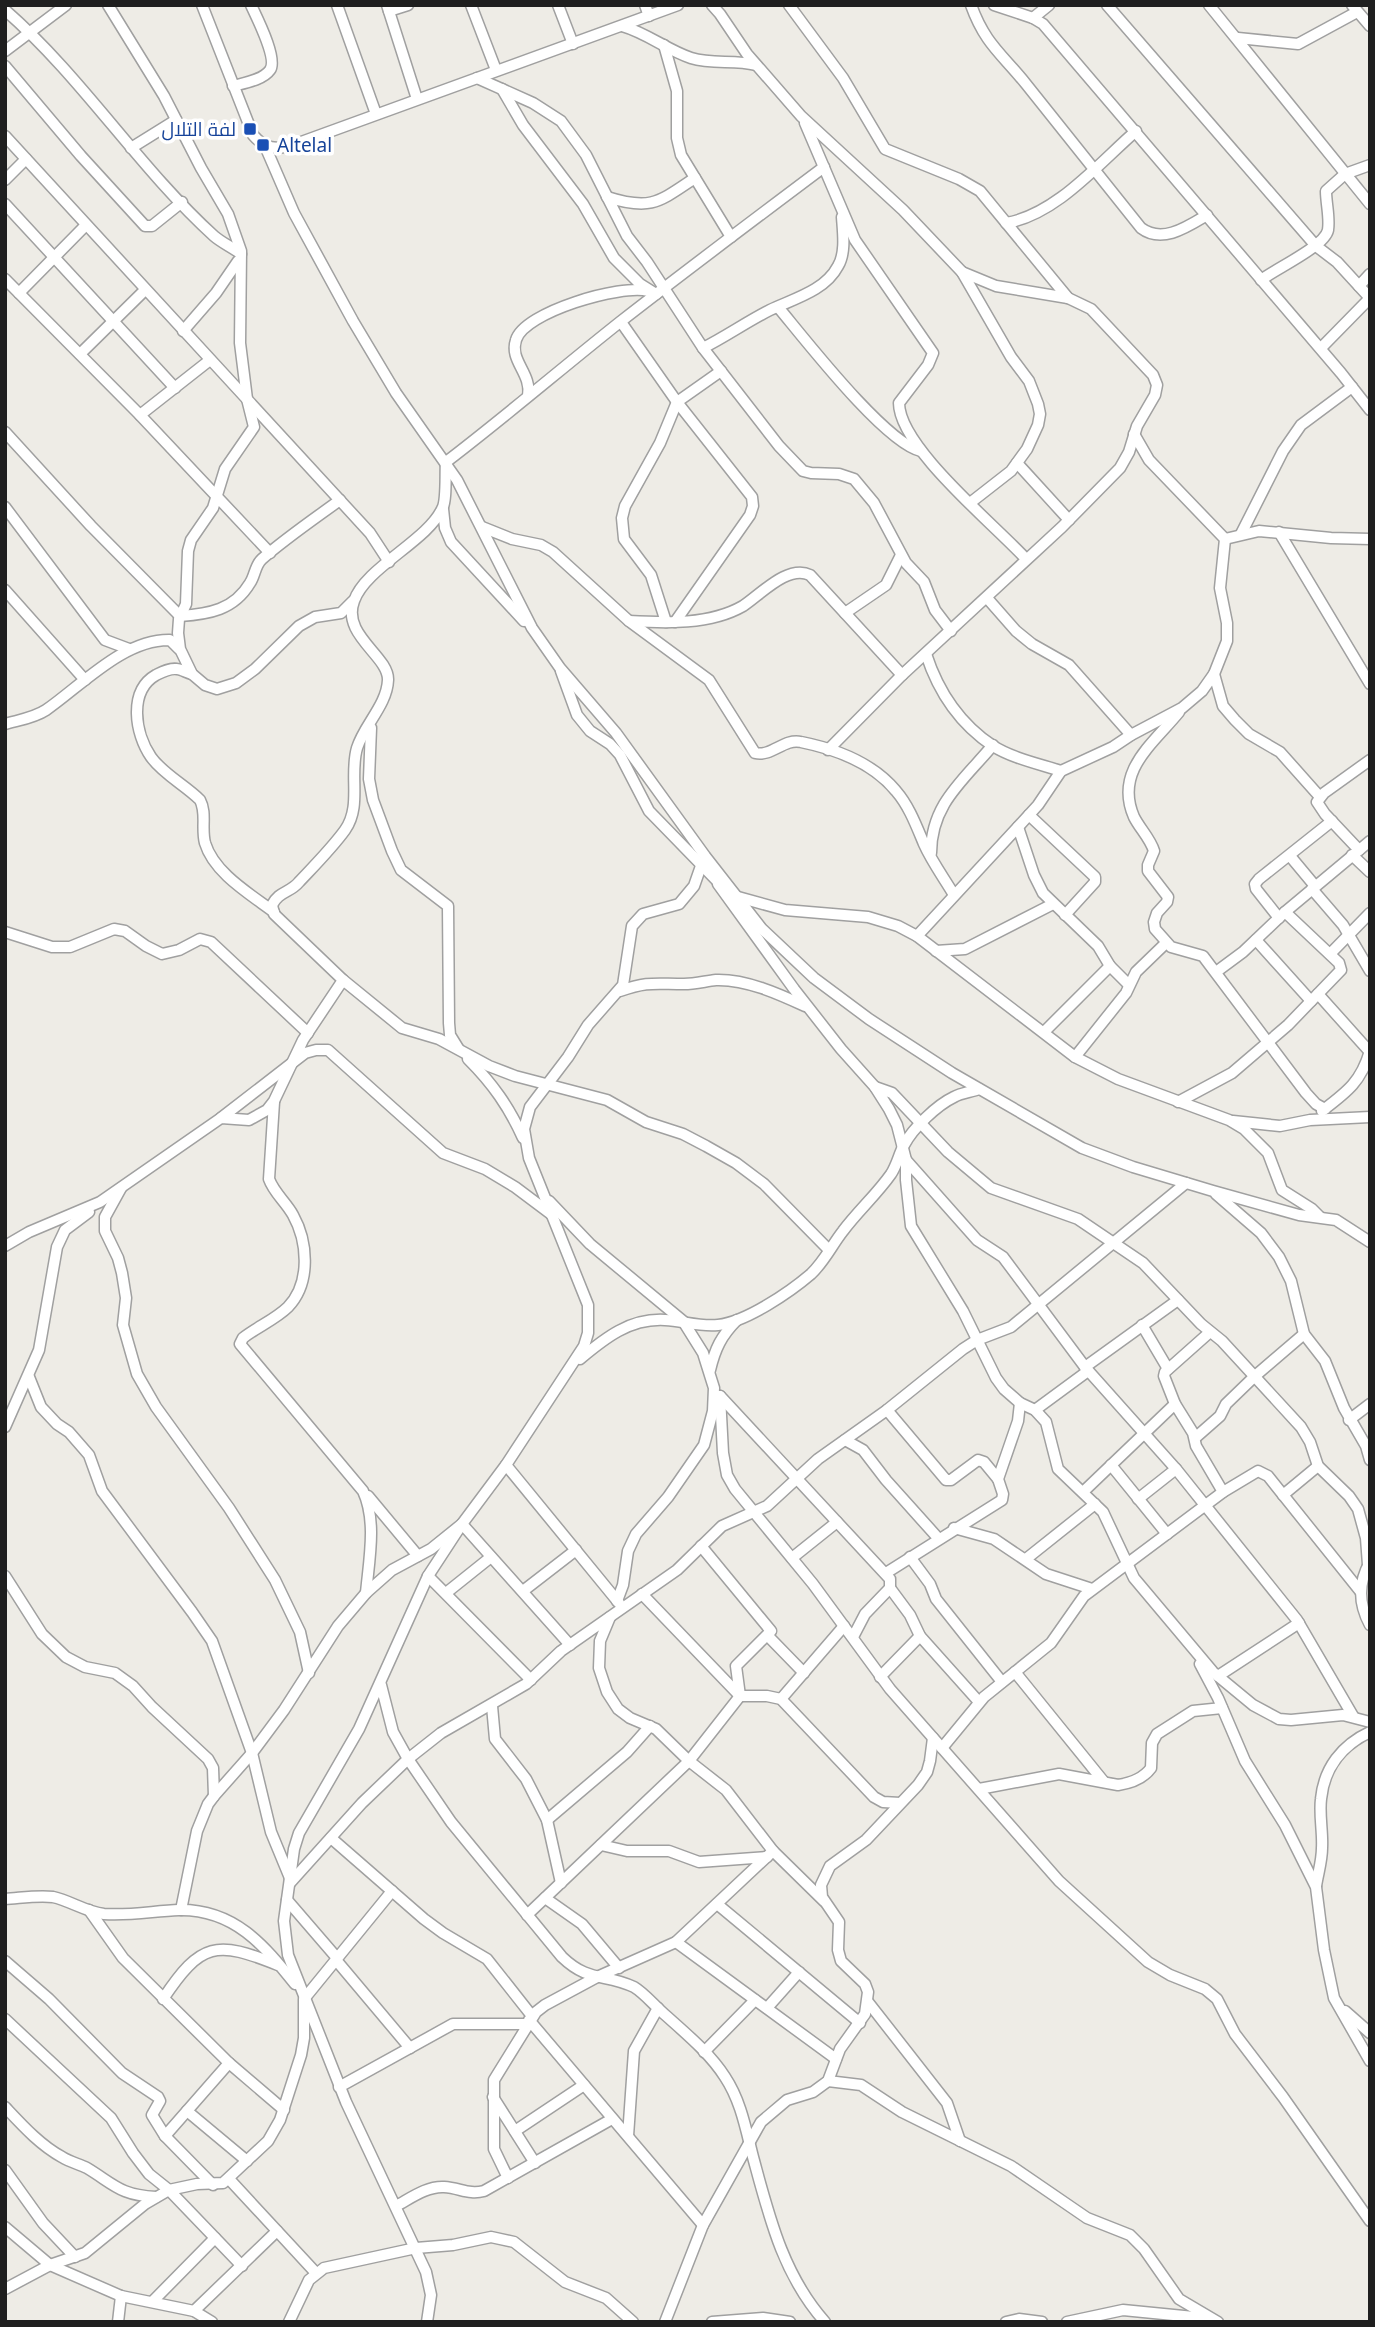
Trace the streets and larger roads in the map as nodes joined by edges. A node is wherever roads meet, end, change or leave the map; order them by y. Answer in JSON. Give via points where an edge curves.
{"nodes":[{"id":1,"x":65,"y":5,"type":"edge"},
{"id":2,"x":108,"y":5,"type":"edge"},
{"id":3,"x":202,"y":5,"type":"edge"},
{"id":4,"x":251,"y":5,"type":"edge"},
{"id":5,"x":408,"y":5,"type":"edge"},
{"id":6,"x":471,"y":5,"type":"edge"},
{"id":7,"x":558,"y":5,"type":"edge"},
{"id":8,"x":645,"y":5,"type":"edge"},
{"id":9,"x":678,"y":5,"type":"edge"},
{"id":10,"x":712,"y":5,"type":"edge"},
{"id":11,"x":789,"y":5,"type":"edge"},
{"id":12,"x":971,"y":5,"type":"edge"},
{"id":13,"x":994,"y":5,"type":"edge"},
{"id":14,"x":1049,"y":5,"type":"edge"},
{"id":15,"x":1107,"y":5,"type":"edge"},
{"id":16,"x":1209,"y":5,"type":"edge"},
{"id":17,"x":340,"y":6,"type":"edge"},
{"id":18,"x":388,"y":8,"type":"edge"},
{"id":19,"x":1354,"y":9,"type":"edge"},
{"id":20,"x":5,"y":10,"type":"edge"},
{"id":21,"x":649,"y":16,"type":"junction"},
{"id":22,"x":1033,"y":18,"type":"junction"},
{"id":23,"x":622,"y":26,"type":"junction"},
{"id":24,"x":1370,"y":26,"type":"edge"},
{"id":25,"x":30,"y":31,"type":"junction"},
{"id":26,"x":1238,"y":38,"type":"junction"},
{"id":27,"x":573,"y":44,"type":"junction"},
{"id":28,"x":664,"y":45,"type":"junction"},
{"id":29,"x":5,"y":51,"type":"edge"},
{"id":30,"x":756,"y":65,"type":"junction"},
{"id":31,"x":5,"y":66,"type":"edge"},
{"id":32,"x":496,"y":70,"type":"junction"},
{"id":33,"x":477,"y":78,"type":"junction"},
{"id":34,"x":233,"y":86,"type":"junction"},
{"id":35,"x":502,"y":89,"type":"junction"},
{"id":36,"x":417,"y":99,"type":"junction"},
{"id":37,"x":376,"y":114,"type":"junction"},
{"id":38,"x":802,"y":116,"type":"junction"},
{"id":39,"x":176,"y":120,"type":"junction"},
{"id":40,"x":1136,"y":131,"type":"junction"},
{"id":41,"x":5,"y":136,"type":"edge"},
{"id":42,"x":265,"y":146,"type":"junction"},
{"id":43,"x":131,"y":148,"type":"junction"},
{"id":44,"x":26,"y":159,"type":"junction"},
{"id":45,"x":1370,"y":165,"type":"edge"},
{"id":46,"x":824,"y":167,"type":"junction"},
{"id":47,"x":1093,"y":169,"type":"junction"},
{"id":48,"x":1345,"y":174,"type":"junction"},
{"id":49,"x":695,"y":178,"type":"junction"},
{"id":50,"x":5,"y":180,"type":"edge"},
{"id":51,"x":607,"y":197,"type":"junction"},
{"id":52,"x":182,"y":202,"type":"junction"},
{"id":53,"x":5,"y":204,"type":"edge"},
{"id":54,"x":1370,"y":204,"type":"edge"},
{"id":55,"x":841,"y":210,"type":"junction"},
{"id":56,"x":1207,"y":215,"type":"junction"},
{"id":57,"x":1006,"y":223,"type":"junction"},
{"id":58,"x":86,"y":225,"type":"junction"},
{"id":59,"x":731,"y":237,"type":"junction"},
{"id":60,"x":1317,"y":246,"type":"junction"},
{"id":61,"x":241,"y":254,"type":"junction"},
{"id":62,"x":55,"y":256,"type":"junction"},
{"id":63,"x":962,"y":272,"type":"junction"},
{"id":64,"x":1370,"y":274,"type":"edge"},
{"id":65,"x":5,"y":279,"type":"edge"},
{"id":66,"x":1261,"y":279,"type":"junction"},
{"id":67,"x":1359,"y":286,"type":"junction"},
{"id":68,"x":145,"y":290,"type":"junction"},
{"id":69,"x":660,"y":291,"type":"junction"},
{"id":70,"x":19,"y":293,"type":"junction"},
{"id":71,"x":1068,"y":298,"type":"junction"},
{"id":72,"x":1370,"y":298,"type":"edge"},
{"id":73,"x":778,"y":307,"type":"junction"},
{"id":74,"x":114,"y":320,"type":"junction"},
{"id":75,"x":621,"y":322,"type":"junction"},
{"id":76,"x":183,"y":331,"type":"junction"},
{"id":77,"x":703,"y":348,"type":"junction"},
{"id":78,"x":1321,"y":348,"type":"junction"},
{"id":79,"x":80,"y":354,"type":"junction"},
{"id":80,"x":210,"y":360,"type":"junction"},
{"id":81,"x":721,"y":371,"type":"junction"},
{"id":82,"x":1352,"y":387,"type":"junction"},
{"id":83,"x":175,"y":388,"type":"junction"},
{"id":84,"x":528,"y":396,"type":"junction"},
{"id":85,"x":247,"y":400,"type":"junction"},
{"id":86,"x":677,"y":402,"type":"junction"},
{"id":87,"x":1370,"y":410,"type":"edge"},
{"id":88,"x":140,"y":415,"type":"junction"},
{"id":89,"x":5,"y":432,"type":"edge"},
{"id":90,"x":1133,"y":434,"type":"junction"},
{"id":91,"x":921,"y":451,"type":"junction"},
{"id":92,"x":446,"y":462,"type":"junction"},
{"id":93,"x":1017,"y":463,"type":"junction"},
{"id":94,"x":216,"y":496,"type":"junction"},
{"id":95,"x":340,"y":500,"type":"junction"},
{"id":96,"x":970,"y":503,"type":"junction"},
{"id":97,"x":5,"y":507,"type":"edge"},
{"id":98,"x":443,"y":508,"type":"junction"},
{"id":99,"x":1069,"y":520,"type":"junction"},
{"id":100,"x":482,"y":527,"type":"junction"},
{"id":101,"x":1279,"y":532,"type":"junction"},
{"id":102,"x":1241,"y":534,"type":"junction"},
{"id":103,"x":1225,"y":539,"type":"junction"},
{"id":104,"x":1370,"y":539,"type":"edge"},
{"id":105,"x":270,"y":553,"type":"junction"},
{"id":106,"x":901,"y":555,"type":"junction"},
{"id":107,"x":1026,"y":559,"type":"junction"},
{"id":108,"x":389,"y":562,"type":"junction"},
{"id":109,"x":5,"y":590,"type":"edge"},
{"id":110,"x":987,"y":598,"type":"junction"},
{"id":111,"x":353,"y":601,"type":"junction"},
{"id":112,"x":845,"y":613,"type":"junction"},
{"id":113,"x":180,"y":617,"type":"junction"},
{"id":114,"x":629,"y":621,"type":"junction"},
{"id":115,"x":670,"y":622,"type":"junction"},
{"id":116,"x":532,"y":628,"type":"junction"},
{"id":117,"x":951,"y":631,"type":"junction"},
{"id":118,"x":129,"y":649,"type":"junction"},
{"id":119,"x":180,"y":649,"type":"junction"},
{"id":120,"x":926,"y":654,"type":"junction"},
{"id":121,"x":1358,"y":662,"type":"junction"},
{"id":122,"x":1370,"y":663,"type":"edge"},
{"id":123,"x":560,"y":667,"type":"junction"},
{"id":124,"x":192,"y":674,"type":"junction"},
{"id":125,"x":1214,"y":674,"type":"junction"},
{"id":126,"x":902,"y":675,"type":"junction"},
{"id":127,"x":85,"y":680,"type":"junction"},
{"id":128,"x":1370,"y":684,"type":"edge"},
{"id":129,"x":1182,"y":708,"type":"junction"},
{"id":130,"x":373,"y":717,"type":"junction"},
{"id":131,"x":5,"y":724,"type":"edge"},
{"id":132,"x":1131,"y":735,"type":"junction"},
{"id":133,"x":993,"y":745,"type":"junction"},
{"id":134,"x":828,"y":750,"type":"junction"},
{"id":135,"x":1370,"y":760,"type":"edge"},
{"id":136,"x":1061,"y":771,"type":"junction"},
{"id":137,"x":1320,"y":797,"type":"junction"},
{"id":138,"x":1029,"y":815,"type":"junction"},
{"id":139,"x":1332,"y":821,"type":"junction"},
{"id":140,"x":1018,"y":827,"type":"junction"},
{"id":141,"x":1370,"y":841,"type":"edge"},
{"id":142,"x":1356,"y":853,"type":"junction"},
{"id":143,"x":1290,"y":856,"type":"junction"},
{"id":144,"x":931,"y":857,"type":"junction"},
{"id":145,"x":701,"y":866,"type":"junction"},
{"id":146,"x":1370,"y":872,"type":"edge"},
{"id":147,"x":718,"y":884,"type":"junction"},
{"id":148,"x":1314,"y":888,"type":"junction"},
{"id":149,"x":954,"y":895,"type":"junction"},
{"id":150,"x":737,"y":897,"type":"junction"},
{"id":151,"x":1053,"y":904,"type":"junction"},
{"id":152,"x":274,"y":912,"type":"junction"},
{"id":153,"x":1370,"y":913,"type":"edge"},
{"id":154,"x":1065,"y":915,"type":"junction"},
{"id":155,"x":1282,"y":915,"type":"junction"},
{"id":156,"x":5,"y":932,"type":"edge"},
{"id":157,"x":1349,"y":934,"type":"junction"},
{"id":158,"x":916,"y":936,"type":"junction"},
{"id":159,"x":1256,"y":940,"type":"junction"},
{"id":160,"x":1166,"y":943,"type":"junction"},
{"id":161,"x":936,"y":951,"type":"junction"},
{"id":162,"x":1330,"y":954,"type":"junction"},
{"id":163,"x":1110,"y":966,"type":"junction"},
{"id":164,"x":1370,"y":971,"type":"edge"},
{"id":165,"x":1216,"y":972,"type":"junction"},
{"id":166,"x":343,"y":980,"type":"junction"},
{"id":167,"x":1129,"y":985,"type":"junction"},
{"id":168,"x":620,"y":991,"type":"junction"},
{"id":169,"x":1315,"y":997,"type":"junction"},
{"id":170,"x":809,"y":1007,"type":"junction"},
{"id":171,"x":308,"y":1032,"type":"junction"},
{"id":172,"x":1044,"y":1032,"type":"junction"},
{"id":173,"x":1269,"y":1041,"type":"junction"},
{"id":174,"x":459,"y":1050,"type":"junction"},
{"id":175,"x":1370,"y":1051,"type":"edge"},
{"id":176,"x":1075,"y":1057,"type":"junction"},
{"id":177,"x":292,"y":1062,"type":"junction"},
{"id":178,"x":548,"y":1084,"type":"junction"},
{"id":179,"x":875,"y":1087,"type":"junction"},
{"id":180,"x":979,"y":1089,"type":"junction"},
{"id":181,"x":274,"y":1101,"type":"junction"},
{"id":182,"x":1178,"y":1102,"type":"junction"},
{"id":183,"x":1325,"y":1109,"type":"junction"},
{"id":184,"x":1370,"y":1117,"type":"edge"},
{"id":185,"x":221,"y":1118,"type":"junction"},
{"id":186,"x":1229,"y":1120,"type":"junction"},
{"id":187,"x":1310,"y":1120,"type":"junction"},
{"id":188,"x":920,"y":1124,"type":"junction"},
{"id":189,"x":525,"y":1142,"type":"junction"},
{"id":190,"x":902,"y":1147,"type":"junction"},
{"id":191,"x":906,"y":1160,"type":"junction"},
{"id":192,"x":1186,"y":1183,"type":"junction"},
{"id":193,"x":121,"y":1188,"type":"junction"},
{"id":194,"x":1213,"y":1191,"type":"junction"},
{"id":195,"x":544,"y":1196,"type":"junction"},
{"id":196,"x":100,"y":1202,"type":"junction"},
{"id":197,"x":552,"y":1215,"type":"junction"},
{"id":198,"x":1321,"y":1217,"type":"junction"},
{"id":199,"x":1113,"y":1242,"type":"junction"},
{"id":200,"x":1370,"y":1242,"type":"edge"},
{"id":201,"x":5,"y":1246,"type":"edge"},
{"id":202,"x":829,"y":1250,"type":"junction"},
{"id":203,"x":1178,"y":1300,"type":"junction"},
{"id":204,"x":1039,"y":1303,"type":"junction"},
{"id":205,"x":737,"y":1320,"type":"junction"},
{"id":206,"x":685,"y":1324,"type":"junction"},
{"id":207,"x":1142,"y":1325,"type":"junction"},
{"id":208,"x":1210,"y":1332,"type":"junction"},
{"id":209,"x":1304,"y":1334,"type":"junction"},
{"id":210,"x":977,"y":1340,"type":"junction"},
{"id":211,"x":574,"y":1363,"type":"junction"},
{"id":212,"x":1086,"y":1369,"type":"junction"},
{"id":213,"x":1168,"y":1369,"type":"junction"},
{"id":214,"x":710,"y":1371,"type":"junction"},
{"id":215,"x":1255,"y":1376,"type":"junction"},
{"id":216,"x":29,"y":1377,"type":"junction"},
{"id":217,"x":717,"y":1392,"type":"junction"},
{"id":218,"x":1020,"y":1402,"type":"junction"},
{"id":219,"x":1175,"y":1404,"type":"junction"},
{"id":220,"x":1370,"y":1405,"type":"edge"},
{"id":221,"x":887,"y":1410,"type":"junction"},
{"id":222,"x":1035,"y":1410,"type":"junction"},
{"id":223,"x":1349,"y":1420,"type":"junction"},
{"id":224,"x":5,"y":1427,"type":"edge"},
{"id":225,"x":1143,"y":1434,"type":"junction"},
{"id":226,"x":1195,"y":1438,"type":"junction"},
{"id":227,"x":845,"y":1440,"type":"junction"},
{"id":228,"x":1370,"y":1460,"type":"edge"},
{"id":229,"x":506,"y":1465,"type":"junction"},
{"id":230,"x":1111,"y":1465,"type":"junction"},
{"id":231,"x":1318,"y":1466,"type":"junction"},
{"id":232,"x":1176,"y":1469,"type":"junction"},
{"id":233,"x":795,"y":1479,"type":"junction"},
{"id":234,"x":998,"y":1479,"type":"junction"},
{"id":235,"x":363,"y":1491,"type":"junction"},
{"id":236,"x":1083,"y":1492,"type":"junction"},
{"id":237,"x":1223,"y":1492,"type":"junction"},
{"id":238,"x":1283,"y":1495,"type":"junction"},
{"id":239,"x":1138,"y":1499,"type":"junction"},
{"id":240,"x":1095,"y":1504,"type":"junction"},
{"id":241,"x":1205,"y":1506,"type":"junction"},
{"id":242,"x":753,"y":1512,"type":"junction"},
{"id":243,"x":837,"y":1522,"type":"junction"},
{"id":244,"x":462,"y":1524,"type":"junction"},
{"id":245,"x":954,"y":1528,"type":"junction"},
{"id":246,"x":1167,"y":1534,"type":"junction"},
{"id":247,"x":938,"y":1538,"type":"junction"},
{"id":248,"x":701,"y":1546,"type":"junction"},
{"id":249,"x":576,"y":1550,"type":"junction"},
{"id":250,"x":418,"y":1556,"type":"junction"},
{"id":251,"x":491,"y":1557,"type":"junction"},
{"id":252,"x":910,"y":1557,"type":"junction"},
{"id":253,"x":792,"y":1558,"type":"junction"},
{"id":254,"x":1026,"y":1559,"type":"junction"},
{"id":255,"x":1369,"y":1563,"type":"edge"},
{"id":256,"x":1127,"y":1565,"type":"junction"},
{"id":257,"x":887,"y":1573,"type":"junction"},
{"id":258,"x":5,"y":1576,"type":"edge"},
{"id":259,"x":428,"y":1576,"type":"junction"},
{"id":260,"x":890,"y":1588,"type":"junction"},
{"id":261,"x":1092,"y":1589,"type":"junction"},
{"id":262,"x":523,"y":1591,"type":"junction"},
{"id":263,"x":1360,"y":1591,"type":"junction"},
{"id":264,"x":366,"y":1593,"type":"junction"},
{"id":265,"x":446,"y":1593,"type":"junction"},
{"id":266,"x":642,"y":1594,"type":"junction"},
{"id":267,"x":620,"y":1604,"type":"junction"},
{"id":268,"x":611,"y":1616,"type":"junction"},
{"id":269,"x":1299,"y":1623,"type":"junction"},
{"id":270,"x":1370,"y":1625,"type":"edge"},
{"id":271,"x":844,"y":1626,"type":"junction"},
{"id":272,"x":768,"y":1636,"type":"junction"},
{"id":273,"x":920,"y":1636,"type":"junction"},
{"id":274,"x":853,"y":1637,"type":"junction"},
{"id":275,"x":1183,"y":1638,"type":"junction"},
{"id":276,"x":570,"y":1645,"type":"junction"},
{"id":277,"x":1015,"y":1672,"type":"junction"},
{"id":278,"x":309,"y":1673,"type":"junction"},
{"id":279,"x":804,"y":1673,"type":"junction"},
{"id":280,"x":1218,"y":1676,"type":"junction"},
{"id":281,"x":880,"y":1677,"type":"junction"},
{"id":282,"x":531,"y":1680,"type":"junction"},
{"id":283,"x":1002,"y":1682,"type":"junction"},
{"id":284,"x":381,"y":1685,"type":"junction"},
{"id":285,"x":740,"y":1696,"type":"junction"},
{"id":286,"x":781,"y":1699,"type":"junction"},
{"id":287,"x":979,"y":1702,"type":"junction"},
{"id":288,"x":492,"y":1706,"type":"junction"},
{"id":289,"x":1222,"y":1708,"type":"junction"},
{"id":290,"x":1353,"y":1716,"type":"junction"},
{"id":291,"x":1370,"y":1722,"type":"edge"},
{"id":292,"x":650,"y":1726,"type":"junction"},
{"id":293,"x":1370,"y":1732,"type":"edge"},
{"id":294,"x":933,"y":1738,"type":"junction"},
{"id":295,"x":942,"y":1748,"type":"junction"},
{"id":296,"x":252,"y":1753,"type":"junction"},
{"id":297,"x":408,"y":1759,"type":"junction"},
{"id":298,"x":689,"y":1761,"type":"junction"},
{"id":299,"x":1104,"y":1782,"type":"junction"},
{"id":300,"x":979,"y":1790,"type":"junction"},
{"id":301,"x":214,"y":1796,"type":"junction"},
{"id":302,"x":900,"y":1803,"type":"junction"},
{"id":303,"x":547,"y":1821,"type":"junction"},
{"id":304,"x":331,"y":1838,"type":"junction"},
{"id":305,"x":601,"y":1845,"type":"junction"},
{"id":306,"x":770,"y":1854,"type":"junction"},
{"id":307,"x":289,"y":1881,"type":"junction"},
{"id":308,"x":561,"y":1883,"type":"junction"},
{"id":309,"x":1316,"y":1886,"type":"junction"},
{"id":310,"x":392,"y":1891,"type":"junction"},
{"id":311,"x":545,"y":1898,"type":"junction"},
{"id":312,"x":5,"y":1899,"type":"edge"},
{"id":313,"x":287,"y":1900,"type":"junction"},
{"id":314,"x":825,"y":1903,"type":"junction"},
{"id":315,"x":717,"y":1904,"type":"junction"},
{"id":316,"x":89,"y":1910,"type":"junction"},
{"id":317,"x":181,"y":1910,"type":"junction"},
{"id":318,"x":527,"y":1915,"type":"junction"},
{"id":319,"x":676,"y":1942,"type":"junction"},
{"id":320,"x":337,"y":1959,"type":"junction"},
{"id":321,"x":5,"y":1961,"type":"edge"},
{"id":322,"x":280,"y":1965,"type":"junction"},
{"id":323,"x":619,"y":1968,"type":"junction"},
{"id":324,"x":799,"y":1972,"type":"junction"},
{"id":325,"x":597,"y":1977,"type":"junction"},
{"id":326,"x":303,"y":1995,"type":"junction"},
{"id":327,"x":163,"y":1999,"type":"junction"},
{"id":328,"x":755,"y":2000,"type":"junction"},
{"id":329,"x":868,"y":2002,"type":"junction"},
{"id":330,"x":658,"y":2008,"type":"junction"},
{"id":331,"x":767,"y":2008,"type":"junction"},
{"id":332,"x":1342,"y":2008,"type":"junction"},
{"id":333,"x":5,"y":2019,"type":"edge"},
{"id":334,"x":530,"y":2020,"type":"junction"},
{"id":335,"x":860,"y":2023,"type":"junction"},
{"id":336,"x":1370,"y":2033,"type":"edge"},
{"id":337,"x":410,"y":2048,"type":"junction"},
{"id":338,"x":705,"y":2052,"type":"junction"},
{"id":339,"x":836,"y":2059,"type":"junction"},
{"id":340,"x":1370,"y":2060,"type":"edge"},
{"id":341,"x":229,"y":2063,"type":"junction"},
{"id":342,"x":828,"y":2081,"type":"junction"},
{"id":343,"x":584,"y":2085,"type":"junction"},
{"id":344,"x":339,"y":2087,"type":"junction"},
{"id":345,"x":493,"y":2096,"type":"junction"},
{"id":346,"x":5,"y":2107,"type":"edge"},
{"id":347,"x":187,"y":2110,"type":"junction"},
{"id":348,"x":284,"y":2110,"type":"junction"},
{"id":349,"x":612,"y":2119,"type":"junction"},
{"id":350,"x":514,"y":2131,"type":"junction"},
{"id":351,"x":165,"y":2136,"type":"junction"},
{"id":352,"x":628,"y":2136,"type":"junction"},
{"id":353,"x":749,"y":2141,"type":"junction"},
{"id":354,"x":960,"y":2141,"type":"junction"},
{"id":355,"x":247,"y":2161,"type":"junction"},
{"id":356,"x":535,"y":2163,"type":"junction"},
{"id":357,"x":5,"y":2169,"type":"edge"},
{"id":358,"x":508,"y":2178,"type":"junction"},
{"id":359,"x":229,"y":2179,"type":"junction"},
{"id":360,"x":213,"y":2185,"type":"junction"},
{"id":361,"x":170,"y":2190,"type":"junction"},
{"id":362,"x":156,"y":2197,"type":"junction"},
{"id":363,"x":396,"y":2206,"type":"junction"},
{"id":364,"x":1370,"y":2221,"type":"edge"},
{"id":365,"x":703,"y":2225,"type":"junction"},
{"id":366,"x":5,"y":2227,"type":"edge"},
{"id":367,"x":277,"y":2231,"type":"junction"},
{"id":368,"x":215,"y":2238,"type":"junction"},
{"id":369,"x":416,"y":2248,"type":"junction"},
{"id":370,"x":75,"y":2258,"type":"junction"},
{"id":371,"x":50,"y":2265,"type":"junction"},
{"id":372,"x":242,"y":2266,"type":"junction"},
{"id":373,"x":316,"y":2273,"type":"junction"},
{"id":374,"x":5,"y":2289,"type":"edge"},
{"id":375,"x":121,"y":2295,"type":"junction"},
{"id":376,"x":153,"y":2301,"type":"junction"},
{"id":377,"x":194,"y":2311,"type":"junction"},
{"id":378,"x":1216,"y":2321,"type":"edge"},
{"id":379,"x":118,"y":2322,"type":"edge"},
{"id":380,"x":212,"y":2322,"type":"edge"},
{"id":381,"x":289,"y":2322,"type":"edge"},
{"id":382,"x":427,"y":2322,"type":"edge"},
{"id":383,"x":633,"y":2322,"type":"edge"},
{"id":384,"x":665,"y":2322,"type":"edge"},
{"id":385,"x":712,"y":2322,"type":"edge"},
{"id":386,"x":790,"y":2322,"type":"edge"},
{"id":387,"x":825,"y":2322,"type":"edge"},
{"id":388,"x":1006,"y":2322,"type":"edge"},
{"id":389,"x":1041,"y":2322,"type":"edge"},
{"id":390,"x":1067,"y":2322,"type":"edge"}],
"edges":[{"from":1,"to":25,"type":"street"},
{"from":2,"to":39,"type":"street"},
{"from":3,"to":34,"type":"street"},
{"from":4,"to":34,"type":"street","via":[[272,65],[258,78]]},
{"from":5,"to":18,"type":"street"},
{"from":6,"to":32,"type":"street"},
{"from":7,"to":27,"type":"street"},
{"from":8,"to":21,"type":"street"},
{"from":9,"to":21,"type":"street"},
{"from":10,"to":30,"type":"street"},
{"from":11,"to":57,"type":"street","via":[[843,78],[884,149],[980,191]]},
{"from":12,"to":47,"type":"street","via":[[992,47]]},
{"from":13,"to":22,"type":"street"},
{"from":14,"to":22,"type":"street"},
{"from":15,"to":60,"type":"street"},
{"from":16,"to":26,"type":"street"},
{"from":17,"to":37,"type":"street"},
{"from":18,"to":36,"type":"street"},
{"from":19,"to":24,"type":"street"},
{"from":19,"to":26,"type":"street","via":[[1298,44]]},
{"from":20,"to":25,"type":"street"},
{"from":21,"to":23,"type":"street"},
{"from":22,"to":40,"type":"street"},
{"from":23,"to":27,"type":"street"},
{"from":23,"to":28,"type":"street"},
{"from":25,"to":29,"type":"street"},
{"from":25,"to":43,"type":"street"},
{"from":26,"to":48,"type":"street"},
{"from":27,"to":32,"type":"street"},
{"from":28,"to":30,"type":"street","via":[[704,61]]},
{"from":28,"to":49,"type":"street","via":[[677,90],[677,138]]},
{"from":30,"to":38,"type":"street"},
{"from":31,"to":52,"type":"street","via":[[145,226],[152,226]]},
{"from":32,"to":33,"type":"street"},
{"from":33,"to":35,"type":"street"},
{"from":33,"to":36,"type":"street"},
{"from":34,"to":42,"type":"street","via":[[253,135]]},
{"from":35,"to":51,"type":"street","via":[[561,121],[586,155]]},
{"from":35,"to":69,"type":"street","via":[[523,125],[583,204],[614,258],[640,285]]},
{"from":36,"to":37,"type":"street"},
{"from":37,"to":42,"type":"street","via":[[283,148]]},
{"from":38,"to":46,"type":"street"},
{"from":38,"to":63,"type":"street"},
{"from":39,"to":43,"type":"street"},
{"from":39,"to":61,"type":"street","via":[[223,202]]},
{"from":40,"to":47,"type":"street"},
{"from":40,"to":56,"type":"street"},
{"from":41,"to":44,"type":"street"},
{"from":42,"to":92,"type":"street","via":[[295,213],[354,321],[426,439]]},
{"from":43,"to":52,"type":"street"},
{"from":44,"to":50,"type":"street"},
{"from":44,"to":58,"type":"street"},
{"from":45,"to":48,"type":"street"},
{"from":46,"to":55,"type":"street"},
{"from":46,"to":59,"type":"street"},
{"from":47,"to":56,"type":"street","via":[[1148,234],[1181,230]]},
{"from":47,"to":57,"type":"street","via":[[1034,216]]},
{"from":48,"to":54,"type":"street"},
{"from":48,"to":60,"type":"street","via":[[1326,191],[1329,227]]},
{"from":49,"to":51,"type":"street","via":[[643,205]]},
{"from":49,"to":59,"type":"street"},
{"from":51,"to":69,"type":"street"},
{"from":52,"to":61,"type":"street","via":[[214,236]]},
{"from":53,"to":62,"type":"street"},
{"from":55,"to":73,"type":"street","via":[[838,267],[812,291]]},
{"from":55,"to":91,"type":"street","via":[[855,240],[933,353],[899,403],[903,422]]},
{"from":56,"to":66,"type":"street"},
{"from":57,"to":71,"type":"street"},
{"from":58,"to":62,"type":"street"},
{"from":58,"to":68,"type":"street"},
{"from":59,"to":69,"type":"street"},
{"from":60,"to":66,"type":"street"},
{"from":60,"to":67,"type":"street"},
{"from":61,"to":76,"type":"street","via":[[231,274]]},
{"from":61,"to":85,"type":"street","via":[[240,343]]},
{"from":62,"to":70,"type":"street"},
{"from":62,"to":74,"type":"street"},
{"from":63,"to":71,"type":"street","via":[[996,286]]},
{"from":63,"to":93,"type":"street","via":[[1038,404],[1038,425]]},
{"from":64,"to":67,"type":"street"},
{"from":65,"to":70,"type":"street"},
{"from":66,"to":78,"type":"street"},
{"from":67,"to":72,"type":"street"},
{"from":68,"to":74,"type":"street"},
{"from":68,"to":76,"type":"street"},
{"from":69,"to":75,"type":"street"},
{"from":69,"to":77,"type":"street"},
{"from":69,"to":84,"type":"street","via":[[620,291],[571,303],[521,331],[516,338],[516,359],[530,385]]},
{"from":70,"to":79,"type":"street"},
{"from":71,"to":90,"type":"street","via":[[1091,309],[1153,374],[1155,395]]},
{"from":72,"to":78,"type":"street"},
{"from":73,"to":77,"type":"street"},
{"from":73,"to":91,"type":"street","via":[[847,389],[904,444]]},
{"from":74,"to":79,"type":"street"},
{"from":74,"to":83,"type":"street"},
{"from":75,"to":84,"type":"street"},
{"from":75,"to":86,"type":"street"},
{"from":76,"to":80,"type":"street"},
{"from":77,"to":81,"type":"street"},
{"from":78,"to":82,"type":"street"},
{"from":79,"to":88,"type":"street"},
{"from":80,"to":83,"type":"street"},
{"from":80,"to":85,"type":"street"},
{"from":81,"to":86,"type":"street"},
{"from":81,"to":106,"type":"street","via":[[803,471],[854,479],[874,503]]},
{"from":82,"to":87,"type":"street"},
{"from":82,"to":102,"type":"street","via":[[1301,425]]},
{"from":83,"to":88,"type":"street"},
{"from":84,"to":92,"type":"street"},
{"from":85,"to":94,"type":"street","via":[[254,427],[225,469]]},
{"from":85,"to":95,"type":"street"},
{"from":86,"to":115,"type":"street","via":[[625,506],[621,527],[624,539],[651,575]]},
{"from":86,"to":115,"type":"street","via":[[752,497],[753,506],[741,529]]},
{"from":88,"to":94,"type":"street"},
{"from":89,"to":113,"type":"street"},
{"from":90,"to":99,"type":"street","via":[[1120,468]]},
{"from":90,"to":103,"type":"street","via":[[1149,460]]},
{"from":91,"to":96,"type":"street"},
{"from":92,"to":98,"type":"street"},
{"from":92,"to":100,"type":"street"},
{"from":93,"to":96,"type":"street"},
{"from":93,"to":99,"type":"street"},
{"from":94,"to":105,"type":"street"},
{"from":94,"to":113,"type":"street","via":[[208,518],[191,540],[186,604]]},
{"from":95,"to":105,"type":"street"},
{"from":95,"to":108,"type":"street"},
{"from":96,"to":107,"type":"street"},
{"from":97,"to":118,"type":"street","via":[[105,640]]},
{"from":98,"to":108,"type":"street"},
{"from":98,"to":116,"type":"street","via":[[451,542]]},
{"from":99,"to":107,"type":"street"},
{"from":100,"to":114,"type":"street","via":[[553,552]]},
{"from":100,"to":116,"type":"street"},
{"from":101,"to":102,"type":"street"},
{"from":101,"to":104,"type":"street"},
{"from":101,"to":121,"type":"street"},
{"from":102,"to":103,"type":"street"},
{"from":103,"to":125,"type":"street","via":[[1220,588],[1227,641]]},
{"from":105,"to":113,"type":"street","via":[[258,562],[251,583],[238,600],[206,614]]},
{"from":106,"to":112,"type":"street","via":[[886,585]]},
{"from":106,"to":117,"type":"street","via":[[924,582],[935,610]]},
{"from":107,"to":110,"type":"street"},
{"from":108,"to":111,"type":"street"},
{"from":109,"to":127,"type":"street"},
{"from":110,"to":117,"type":"street"},
{"from":110,"to":132,"type":"street","via":[[1024,637],[1069,665]]},
{"from":111,"to":124,"type":"street","via":[[341,613],[315,617],[299,626],[236,683],[217,689]]},
{"from":111,"to":130,"type":"street","via":[[353,622],[387,670],[388,682]]},
{"from":112,"to":115,"type":"street","via":[[810,575],[800,572],[721,615]]},
{"from":112,"to":126,"type":"street"},
{"from":113,"to":119,"type":"street"},
{"from":114,"to":115,"type":"street"},
{"from":114,"to":134,"type":"street","via":[[709,680],[755,753],[764,754],[795,741]]},
{"from":116,"to":123,"type":"street"},
{"from":117,"to":120,"type":"street"},
{"from":118,"to":119,"type":"street","via":[[158,639],[170,640]]},
{"from":118,"to":127,"type":"street"},
{"from":119,"to":124,"type":"street"},
{"from":120,"to":126,"type":"street"},
{"from":120,"to":133,"type":"street","via":[[952,707]]},
{"from":121,"to":122,"type":"street"},
{"from":121,"to":128,"type":"street"},
{"from":123,"to":145,"type":"street","via":[[578,715],[620,755],[649,811]]},
{"from":123,"to":150,"type":"street","via":[[616,733]]},
{"from":124,"to":152,"type":"street","via":[[164,670],[143,686],[136,714],[141,735],[150,757],[200,800],[205,843],[212,856],[227,875]]},
{"from":125,"to":129,"type":"street"},
{"from":125,"to":137,"type":"street","via":[[1223,706],[1235,720],[1280,752]]},
{"from":126,"to":134,"type":"street"},
{"from":127,"to":131,"type":"street","via":[[45,711]]},
{"from":129,"to":132,"type":"street"},
{"from":129,"to":160,"type":"street","via":[[1146,749],[1129,784],[1134,817],[1154,851],[1149,871],[1168,897],[1154,922]]},
{"from":130,"to":152,"type":"street","via":[[354,764],[352,819],[298,884],[276,896]]},
{"from":130,"to":174,"type":"street","via":[[369,779],[392,851],[401,870],[448,906],[449,1023]]},
{"from":132,"to":136,"type":"street"},
{"from":133,"to":136,"type":"street"},
{"from":133,"to":144,"type":"street","via":[[943,805],[931,832]]},
{"from":134,"to":144,"type":"street","via":[[874,770],[897,791]]},
{"from":135,"to":137,"type":"street"},
{"from":136,"to":138,"type":"street"},
{"from":137,"to":139,"type":"street","via":[[1318,805]]},
{"from":138,"to":140,"type":"street"},
{"from":138,"to":154,"type":"street","via":[[1094,877],[1095,882]]},
{"from":139,"to":142,"type":"street"},
{"from":139,"to":143,"type":"street"},
{"from":140,"to":149,"type":"street"},
{"from":140,"to":151,"type":"street","via":[[1034,874]]},
{"from":141,"to":142,"type":"street"},
{"from":142,"to":146,"type":"street"},
{"from":142,"to":148,"type":"street"},
{"from":143,"to":148,"type":"street"},
{"from":143,"to":155,"type":"street","via":[[1255,884]]},
{"from":144,"to":149,"type":"street"},
{"from":145,"to":147,"type":"street"},
{"from":145,"to":168,"type":"street","via":[[694,886],[679,904],[643,914],[632,926]]},
{"from":147,"to":150,"type":"street"},
{"from":147,"to":170,"type":"street"},
{"from":148,"to":155,"type":"street"},
{"from":148,"to":157,"type":"street"},
{"from":149,"to":158,"type":"street"},
{"from":150,"to":158,"type":"street","via":[[785,910],[868,917]]},
{"from":150,"to":180,"type":"street","via":[[762,929],[814,978]]},
{"from":151,"to":154,"type":"street"},
{"from":151,"to":161,"type":"street","via":[[965,949]]},
{"from":152,"to":166,"type":"street"},
{"from":153,"to":157,"type":"street"},
{"from":154,"to":163,"type":"street","via":[[1098,946]]},
{"from":155,"to":159,"type":"street"},
{"from":155,"to":162,"type":"street"},
{"from":156,"to":171,"type":"street","via":[[70,947],[114,929],[162,954],[200,939],[211,942]]},
{"from":157,"to":162,"type":"street"},
{"from":157,"to":164,"type":"street"},
{"from":158,"to":161,"type":"street"},
{"from":159,"to":165,"type":"street"},
{"from":159,"to":169,"type":"street"},
{"from":160,"to":165,"type":"street","via":[[1203,956]]},
{"from":160,"to":167,"type":"street","via":[[1141,966]]},
{"from":161,"to":172,"type":"street"},
{"from":162,"to":169,"type":"street","via":[[1341,970]]},
{"from":163,"to":167,"type":"street"},
{"from":163,"to":172,"type":"street"},
{"from":165,"to":173,"type":"street"},
{"from":166,"to":171,"type":"street"},
{"from":166,"to":174,"type":"street","via":[[402,1028]]},
{"from":167,"to":176,"type":"street"},
{"from":168,"to":170,"type":"street","via":[[645,983],[729,981]]},
{"from":168,"to":178,"type":"street","via":[[588,1025]]},
{"from":169,"to":173,"type":"street"},
{"from":169,"to":175,"type":"street"},
{"from":170,"to":179,"type":"street"},
{"from":171,"to":177,"type":"street"},
{"from":172,"to":176,"type":"street"},
{"from":173,"to":182,"type":"street","via":[[1232,1073]]},
{"from":173,"to":183,"type":"street","via":[[1306,1093]]},
{"from":174,"to":178,"type":"street","via":[[507,1073]]},
{"from":174,"to":189,"type":"street","via":[[492,1083]]},
{"from":175,"to":183,"type":"street","via":[[1355,1084]]},
{"from":176,"to":182,"type":"street"},
{"from":177,"to":181,"type":"street"},
{"from":177,"to":185,"type":"street"},
{"from":177,"to":197,"type":"street","via":[[305,1053],[328,1050],[443,1153],[485,1168]]},
{"from":178,"to":189,"type":"street","via":[[530,1107]]},
{"from":178,"to":202,"type":"street","via":[[607,1101],[736,1163],[764,1184]]},
{"from":179,"to":188,"type":"street","via":[[892,1093]]},
{"from":179,"to":190,"type":"street","via":[[897,1125]]},
{"from":180,"to":188,"type":"street","via":[[954,1096]]},
{"from":180,"to":192,"type":"street","via":[[1082,1148]]},
{"from":181,"to":185,"type":"street","via":[[249,1120]]},
{"from":181,"to":235,"type":"street","via":[[269,1179],[294,1216],[303,1245],[303,1278],[289,1306],[240,1344]]},
{"from":182,"to":186,"type":"street"},
{"from":183,"to":187,"type":"street"},
{"from":184,"to":187,"type":"street"},
{"from":185,"to":193,"type":"street"},
{"from":186,"to":187,"type":"street","via":[[1271,1126]]},
{"from":186,"to":198,"type":"street","via":[[1268,1153],[1282,1190]]},
{"from":188,"to":190,"type":"street"},
{"from":188,"to":199,"type":"street","via":[[991,1188],[1078,1219]]},
{"from":189,"to":195,"type":"street"},
{"from":190,"to":191,"type":"street"},
{"from":190,"to":202,"type":"street","via":[[893,1170]]},
{"from":191,"to":204,"type":"street","via":[[977,1240],[1003,1257]]},
{"from":191,"to":210,"type":"street","via":[[911,1226]]},
{"from":192,"to":194,"type":"street"},
{"from":192,"to":199,"type":"street"},
{"from":193,"to":196,"type":"street"},
{"from":193,"to":278,"type":"street","via":[[105,1217],[105,1231],[122,1273],[126,1298],[123,1325],[137,1374],[275,1580],[300,1632]]},
{"from":194,"to":198,"type":"street"},
{"from":194,"to":209,"type":"street","via":[[1261,1233],[1279,1257],[1291,1281]]},
{"from":195,"to":197,"type":"street"},
{"from":195,"to":206,"type":"street","via":[[598,1251]]},
{"from":196,"to":201,"type":"street"},
{"from":196,"to":216,"type":"street","via":[[65,1230],[57,1247],[39,1350]]},
{"from":197,"to":211,"type":"street","via":[[588,1305],[588,1333]]},
{"from":198,"to":200,"type":"street","via":[[1336,1220]]},
{"from":199,"to":203,"type":"street","via":[[1143,1263]]},
{"from":199,"to":204,"type":"street"},
{"from":202,"to":205,"type":"street","via":[[812,1273],[790,1290]]},
{"from":203,"to":207,"type":"street"},
{"from":203,"to":208,"type":"street"},
{"from":204,"to":210,"type":"street","via":[[1011,1327]]},
{"from":204,"to":212,"type":"street"},
{"from":205,"to":206,"type":"street","via":[[719,1325]]},
{"from":205,"to":214,"type":"street","via":[[715,1350]]},
{"from":206,"to":211,"type":"street","via":[[639,1322],[617,1331]]},
{"from":206,"to":214,"type":"street"},
{"from":207,"to":212,"type":"street"},
{"from":207,"to":213,"type":"street"},
{"from":208,"to":213,"type":"street"},
{"from":208,"to":215,"type":"street"},
{"from":209,"to":215,"type":"street"},
{"from":209,"to":223,"type":"street","via":[[1325,1361]]},
{"from":210,"to":218,"type":"street","via":[[996,1378]]},
{"from":210,"to":221,"type":"street"},
{"from":211,"to":229,"type":"street"},
{"from":212,"to":222,"type":"street"},
{"from":212,"to":225,"type":"street"},
{"from":213,"to":219,"type":"street","via":[[1164,1376]]},
{"from":214,"to":217,"type":"street"},
{"from":215,"to":226,"type":"street"},
{"from":215,"to":231,"type":"street","via":[[1301,1427]]},
{"from":216,"to":224,"type":"street"},
{"from":216,"to":296,"type":"street","via":[[41,1407],[89,1455],[102,1491],[212,1642]]},
{"from":217,"to":233,"type":"street"},
{"from":217,"to":242,"type":"street","via":[[727,1475]]},
{"from":217,"to":267,"type":"street","via":[[704,1445],[628,1550]]},
{"from":218,"to":222,"type":"street"},
{"from":218,"to":234,"type":"street"},
{"from":219,"to":225,"type":"street"},
{"from":219,"to":226,"type":"street"},
{"from":220,"to":223,"type":"street"},
{"from":221,"to":227,"type":"street"},
{"from":221,"to":234,"type":"street","via":[[946,1480],[978,1460]]},
{"from":222,"to":236,"type":"street","via":[[1046,1422],[1058,1469]]},
{"from":223,"to":228,"type":"street"},
{"from":225,"to":230,"type":"street"},
{"from":225,"to":232,"type":"street"},
{"from":226,"to":237,"type":"street"},
{"from":227,"to":233,"type":"street"},
{"from":227,"to":247,"type":"street","via":[[863,1450]]},
{"from":229,"to":244,"type":"street"},
{"from":229,"to":249,"type":"street"},
{"from":230,"to":236,"type":"street"},
{"from":230,"to":239,"type":"street"},
{"from":231,"to":238,"type":"street"},
{"from":231,"to":255,"type":"street","via":[[1357,1509]]},
{"from":232,"to":239,"type":"street"},
{"from":232,"to":241,"type":"street"},
{"from":233,"to":242,"type":"street","via":[[767,1506]]},
{"from":233,"to":243,"type":"street"},
{"from":234,"to":245,"type":"street","via":[[1002,1500]]},
{"from":235,"to":250,"type":"street"},
{"from":235,"to":264,"type":"street","via":[[371,1527]]},
{"from":236,"to":240,"type":"street"},
{"from":237,"to":238,"type":"street","via":[[1258,1471]]},
{"from":237,"to":241,"type":"street"},
{"from":238,"to":263,"type":"street"},
{"from":239,"to":246,"type":"street"},
{"from":240,"to":254,"type":"street"},
{"from":240,"to":256,"type":"street","via":[[1107,1518]]},
{"from":241,"to":246,"type":"street"},
{"from":241,"to":269,"type":"street"},
{"from":242,"to":248,"type":"street","via":[[722,1526]]},
{"from":242,"to":253,"type":"street"},
{"from":243,"to":253,"type":"street"},
{"from":243,"to":257,"type":"street"},
{"from":244,"to":250,"type":"street"},
{"from":244,"to":251,"type":"street"},
{"from":244,"to":259,"type":"street"},
{"from":245,"to":247,"type":"street"},
{"from":245,"to":254,"type":"street","via":[[994,1539]]},
{"from":246,"to":256,"type":"street"},
{"from":247,"to":252,"type":"street"},
{"from":248,"to":266,"type":"street"},
{"from":248,"to":272,"type":"street","via":[[770,1627]]},
{"from":249,"to":262,"type":"street"},
{"from":249,"to":267,"type":"street"},
{"from":250,"to":264,"type":"street","via":[[392,1570]]},
{"from":251,"to":262,"type":"street"},
{"from":251,"to":265,"type":"street"},
{"from":252,"to":257,"type":"street"},
{"from":252,"to":283,"type":"street","via":[[936,1599]]},
{"from":253,"to":271,"type":"street"},
{"from":254,"to":261,"type":"street","via":[[1058,1579]]},
{"from":255,"to":263,"type":"street"},
{"from":256,"to":261,"type":"street"},
{"from":256,"to":275,"type":"street"},
{"from":257,"to":260,"type":"street"},
{"from":258,"to":301,"type":"street","via":[[42,1633],[66,1657],[124,1679],[208,1759]]},
{"from":259,"to":265,"type":"street"},
{"from":259,"to":284,"type":"street"},
{"from":260,"to":273,"type":"street"},
{"from":260,"to":274,"type":"street","via":[[865,1614]]},
{"from":261,"to":277,"type":"street","via":[[1051,1643]]},
{"from":262,"to":276,"type":"street"},
{"from":263,"to":270,"type":"street"},
{"from":264,"to":278,"type":"street","via":[[338,1626]]},
{"from":265,"to":282,"type":"street"},
{"from":266,"to":267,"type":"street"},
{"from":266,"to":285,"type":"street"},
{"from":267,"to":268,"type":"street"},
{"from":268,"to":276,"type":"street"},
{"from":268,"to":292,"type":"street","via":[[598,1652],[603,1682],[624,1714]]},
{"from":269,"to":280,"type":"street"},
{"from":269,"to":290,"type":"street"},
{"from":271,"to":274,"type":"street"},
{"from":271,"to":279,"type":"street"},
{"from":272,"to":279,"type":"street"},
{"from":272,"to":285,"type":"street","via":[[736,1666]]},
{"from":273,"to":281,"type":"street"},
{"from":273,"to":287,"type":"street"},
{"from":274,"to":281,"type":"street"},
{"from":275,"to":280,"type":"street"},
{"from":275,"to":289,"type":"street"},
{"from":276,"to":282,"type":"street"},
{"from":277,"to":283,"type":"street"},
{"from":277,"to":299,"type":"street"},
{"from":278,"to":296,"type":"street"},
{"from":279,"to":286,"type":"street"},
{"from":280,"to":290,"type":"street","via":[[1253,1705],[1279,1719]]},
{"from":281,"to":294,"type":"street"},
{"from":282,"to":288,"type":"street"},
{"from":283,"to":287,"type":"street"},
{"from":284,"to":297,"type":"street","via":[[393,1732]]},
{"from":284,"to":307,"type":"street","via":[[299,1833]]},
{"from":285,"to":286,"type":"street"},
{"from":285,"to":298,"type":"street"},
{"from":286,"to":302,"type":"street","via":[[874,1797]]},
{"from":287,"to":295,"type":"street"},
{"from":288,"to":297,"type":"street","via":[[441,1733]]},
{"from":288,"to":303,"type":"street","via":[[495,1739],[526,1779]]},
{"from":289,"to":299,"type":"street","via":[[1193,1710],[1157,1734],[1151,1768],[1143,1777],[1118,1785]]},
{"from":289,"to":309,"type":"street","via":[[1245,1761]]},
{"from":290,"to":291,"type":"street"},
{"from":292,"to":298,"type":"street"},
{"from":292,"to":303,"type":"street","via":[[627,1752]]},
{"from":293,"to":309,"type":"street","via":[[1343,1750],[1325,1780]]},
{"from":294,"to":295,"type":"street"},
{"from":294,"to":302,"type":"street","via":[[927,1772]]},
{"from":295,"to":300,"type":"street"},
{"from":296,"to":301,"type":"street"},
{"from":296,"to":307,"type":"street","via":[[271,1832]]},
{"from":297,"to":304,"type":"street"},
{"from":297,"to":318,"type":"street","via":[[451,1822]]},
{"from":298,"to":305,"type":"street"},
{"from":298,"to":306,"type":"street","via":[[733,1797]]},
{"from":299,"to":300,"type":"street","via":[[1059,1773]]},
{"from":300,"to":364,"type":"street","via":[[1059,1881],[1133,1951],[1217,1999],[1235,2034]]},
{"from":301,"to":317,"type":"street","via":[[197,1831]]},
{"from":302,"to":314,"type":"street","via":[[866,1840],[830,1866],[821,1885]]},
{"from":303,"to":308,"type":"street"},
{"from":304,"to":307,"type":"street"},
{"from":304,"to":310,"type":"street"},
{"from":305,"to":306,"type":"street","via":[[670,1852],[699,1862]]},
{"from":305,"to":308,"type":"street"},
{"from":306,"to":314,"type":"street"},
{"from":306,"to":315,"type":"street"},
{"from":307,"to":313,"type":"street"},
{"from":308,"to":311,"type":"street"},
{"from":309,"to":332,"type":"street","via":[[1328,1972],[1334,1998]]},
{"from":310,"to":320,"type":"street"},
{"from":310,"to":334,"type":"street","via":[[443,1933],[487,1959]]},
{"from":311,"to":318,"type":"street"},
{"from":311,"to":323,"type":"street","via":[[582,1924]]},
{"from":312,"to":316,"type":"street","via":[[55,1898]]},
{"from":313,"to":320,"type":"street"},
{"from":313,"to":326,"type":"street","via":[[288,1955]]},
{"from":314,"to":329,"type":"street","via":[[839,1922],[841,1961],[865,1984]]},
{"from":315,"to":319,"type":"street"},
{"from":315,"to":324,"type":"street"},
{"from":316,"to":317,"type":"street","via":[[117,1914]]},
{"from":316,"to":327,"type":"street","via":[[123,1958]]},
{"from":317,"to":322,"type":"street","via":[[212,1913],[239,1925]]},
{"from":318,"to":325,"type":"street","via":[[574,1969]]},
{"from":319,"to":323,"type":"street"},
{"from":319,"to":328,"type":"street"},
{"from":320,"to":326,"type":"street"},
{"from":320,"to":337,"type":"street"},
{"from":321,"to":351,"type":"street","via":[[122,2073],[158,2097],[152,2115]]},
{"from":322,"to":326,"type":"street"},
{"from":322,"to":327,"type":"street","via":[[247,1952],[220,1949],[192,1961]]},
{"from":323,"to":325,"type":"street"},
{"from":324,"to":331,"type":"street"},
{"from":324,"to":335,"type":"street"},
{"from":325,"to":330,"type":"street","via":[[632,1986]]},
{"from":325,"to":334,"type":"street","via":[[545,2005]]},
{"from":326,"to":344,"type":"street"},
{"from":326,"to":348,"type":"street","via":[[304,2038]]},
{"from":327,"to":341,"type":"street"},
{"from":328,"to":331,"type":"street"},
{"from":328,"to":338,"type":"street"},
{"from":329,"to":335,"type":"street"},
{"from":329,"to":354,"type":"street","via":[[947,2103]]},
{"from":330,"to":338,"type":"street"},
{"from":330,"to":352,"type":"street","via":[[634,2051]]},
{"from":331,"to":339,"type":"street"},
{"from":332,"to":336,"type":"street"},
{"from":332,"to":340,"type":"street"},
{"from":333,"to":361,"type":"street","via":[[111,2118],[149,2174]]},
{"from":334,"to":337,"type":"street","via":[[453,2024]]},
{"from":334,"to":343,"type":"street"},
{"from":334,"to":345,"type":"street","via":[[498,2073]]},
{"from":335,"to":339,"type":"street"},
{"from":337,"to":344,"type":"street"},
{"from":338,"to":353,"type":"street","via":[[730,2086]]},
{"from":339,"to":342,"type":"street"},
{"from":341,"to":347,"type":"street"},
{"from":341,"to":348,"type":"street"},
{"from":342,"to":353,"type":"street","via":[[822,2088],[777,2106]]},
{"from":342,"to":354,"type":"street","via":[[861,2085]]},
{"from":343,"to":349,"type":"street"},
{"from":343,"to":350,"type":"street"},
{"from":344,"to":363,"type":"street"},
{"from":345,"to":350,"type":"street"},
{"from":345,"to":358,"type":"street","via":[[494,2149]]},
{"from":346,"to":362,"type":"street","via":[[60,2156],[122,2191]]},
{"from":347,"to":351,"type":"street"},
{"from":347,"to":355,"type":"street"},
{"from":348,"to":355,"type":"street","via":[[268,2141]]},
{"from":349,"to":352,"type":"street"},
{"from":349,"to":356,"type":"street"},
{"from":350,"to":356,"type":"street"},
{"from":351,"to":360,"type":"street"},
{"from":352,"to":365,"type":"street"},
{"from":353,"to":365,"type":"street"},
{"from":353,"to":387,"type":"street","via":[[779,2248],[802,2292]]},
{"from":354,"to":378,"type":"street","via":[[1011,2166],[1087,2218],[1130,2235],[1180,2299]]},
{"from":355,"to":359,"type":"street"},
{"from":356,"to":358,"type":"street"},
{"from":357,"to":370,"type":"street","via":[[43,2223]]},
{"from":358,"to":363,"type":"street","via":[[477,2193],[433,2188]]},
{"from":359,"to":360,"type":"street"},
{"from":359,"to":367,"type":"street"},
{"from":360,"to":361,"type":"street"},
{"from":361,"to":362,"type":"street"},
{"from":361,"to":368,"type":"street"},
{"from":362,"to":370,"type":"street"},
{"from":363,"to":369,"type":"street"},
{"from":365,"to":384,"type":"street"},
{"from":366,"to":371,"type":"street"},
{"from":367,"to":372,"type":"street"},
{"from":367,"to":373,"type":"street"},
{"from":368,"to":372,"type":"street"},
{"from":368,"to":376,"type":"street"},
{"from":369,"to":373,"type":"street","via":[[335,2264]]},
{"from":369,"to":382,"type":"street","via":[[430,2285]]},
{"from":369,"to":383,"type":"street","via":[[506,2239],[565,2283],[606,2298]]},
{"from":370,"to":371,"type":"street"},
{"from":371,"to":374,"type":"street"},
{"from":371,"to":375,"type":"street"},
{"from":372,"to":377,"type":"street"},
{"from":373,"to":381,"type":"street"},
{"from":375,"to":376,"type":"street"},
{"from":375,"to":379,"type":"street"},
{"from":376,"to":377,"type":"street"},
{"from":377,"to":380,"type":"street"},
{"from":378,"to":390,"type":"street","via":[[1123,2309]]},
{"from":385,"to":386,"type":"street","via":[[763,2318]]},
{"from":388,"to":389,"type":"street"}]}
